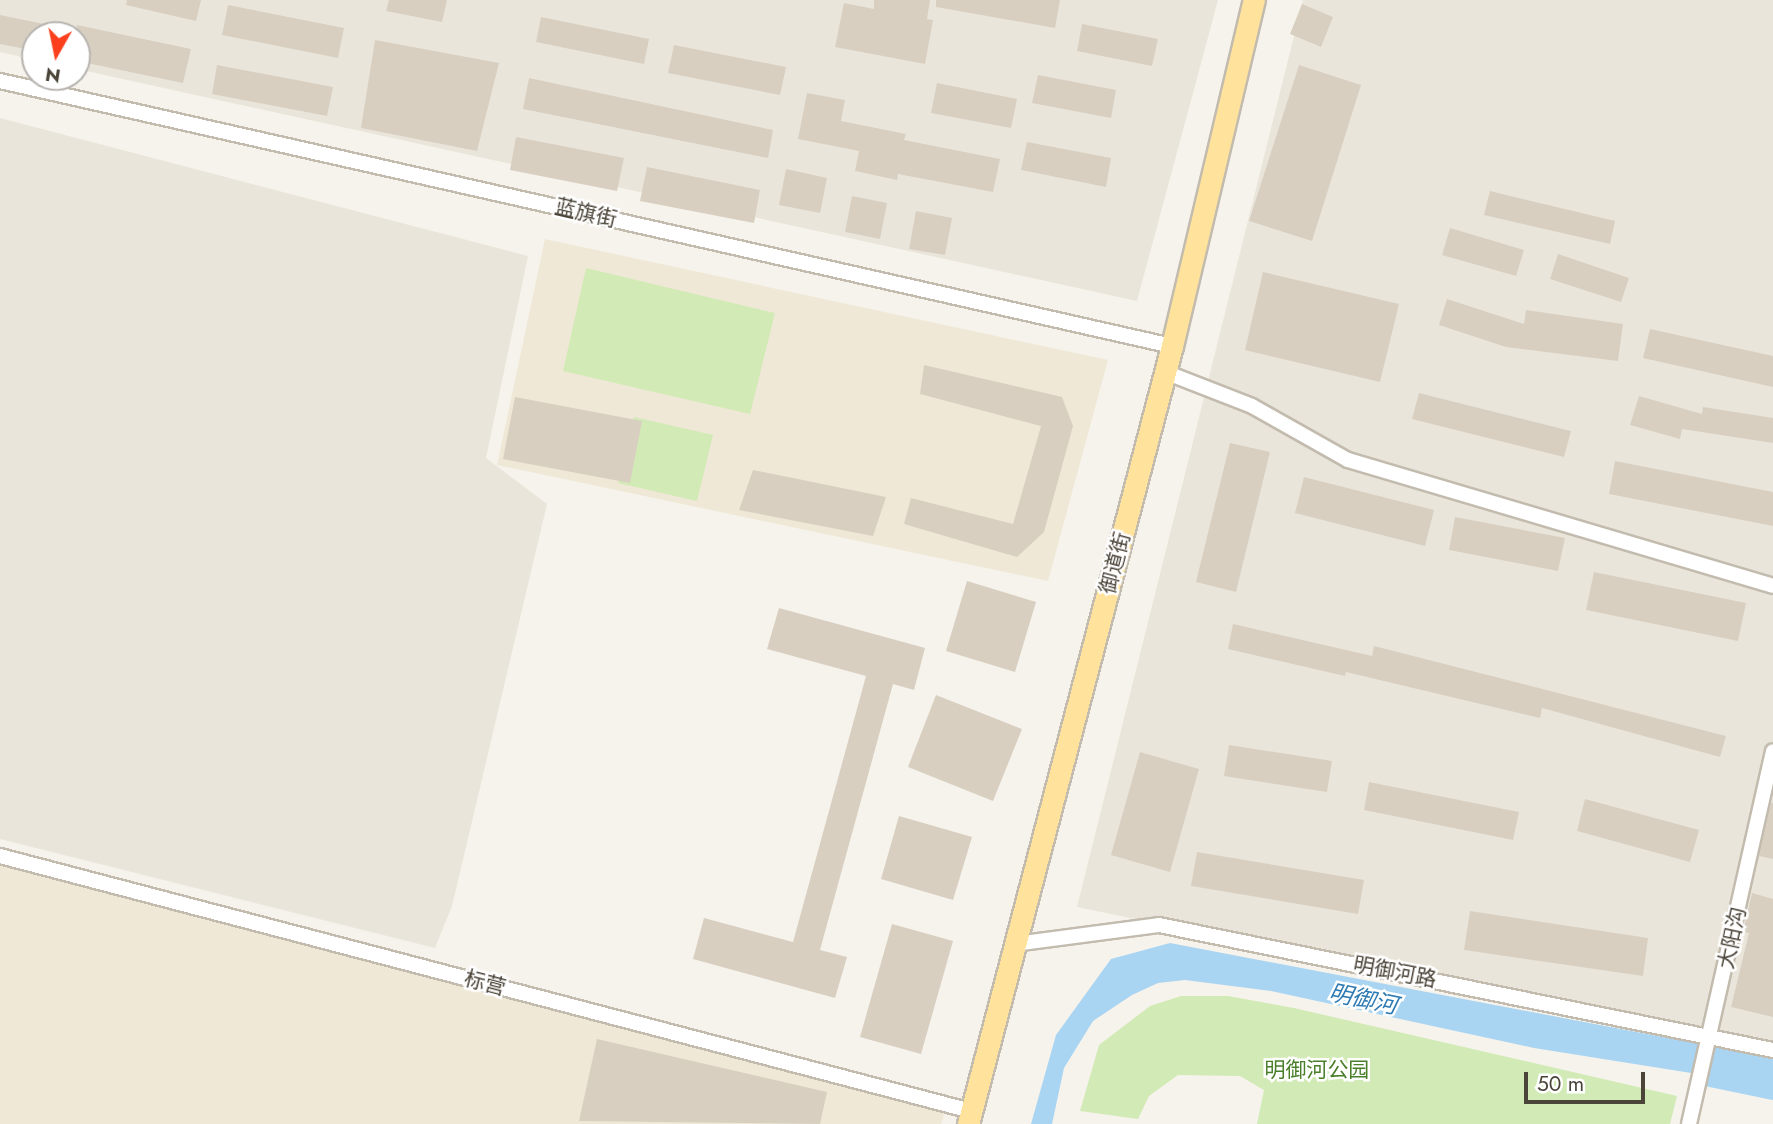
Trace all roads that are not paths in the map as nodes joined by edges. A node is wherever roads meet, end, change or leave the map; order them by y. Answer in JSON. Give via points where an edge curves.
{"nodes":[{"id":1,"x":1254,"y":0,"type":"edge"},
{"id":2,"x":0,"y":81,"type":"edge"},
{"id":3,"x":1172,"y":345,"type":"junction"},
{"id":4,"x":1165,"y":372,"type":"junction"},
{"id":5,"x":1773,"y":586,"type":"edge"},
{"id":6,"x":1773,"y":751,"type":"edge"},
{"id":7,"x":0,"y":856,"type":"edge"},
{"id":8,"x":1015,"y":944,"type":"junction"},
{"id":9,"x":1711,"y":1036,"type":"junction"},
{"id":10,"x":1773,"y":1050,"type":"edge"},
{"id":11,"x":969,"y":1117,"type":"edge"},
{"id":12,"x":1689,"y":1124,"type":"edge"}],
"edges":[{"from":1,"to":3,"type":"main road","name":"御道街"},
{"from":2,"to":3,"type":"street","name":"蓝旗街"},
{"from":3,"to":4,"type":"main road","name":"御道街"},
{"from":4,"to":5,"type":"street","via":[[1252,407],[1348,460]]},
{"from":4,"to":8,"type":"main road","name":"御道街"},
{"from":6,"to":9,"type":"street","name":"大阳沟"},
{"from":7,"to":11,"type":"street","name":"标营"},
{"from":8,"to":9,"type":"street","name":"明御河路","via":[[1159,925]]},
{"from":8,"to":11,"type":"main road","name":"御道街"},
{"from":9,"to":10,"type":"street","name":"明御河路"},
{"from":9,"to":12,"type":"street","name":"大阳沟"}]}
